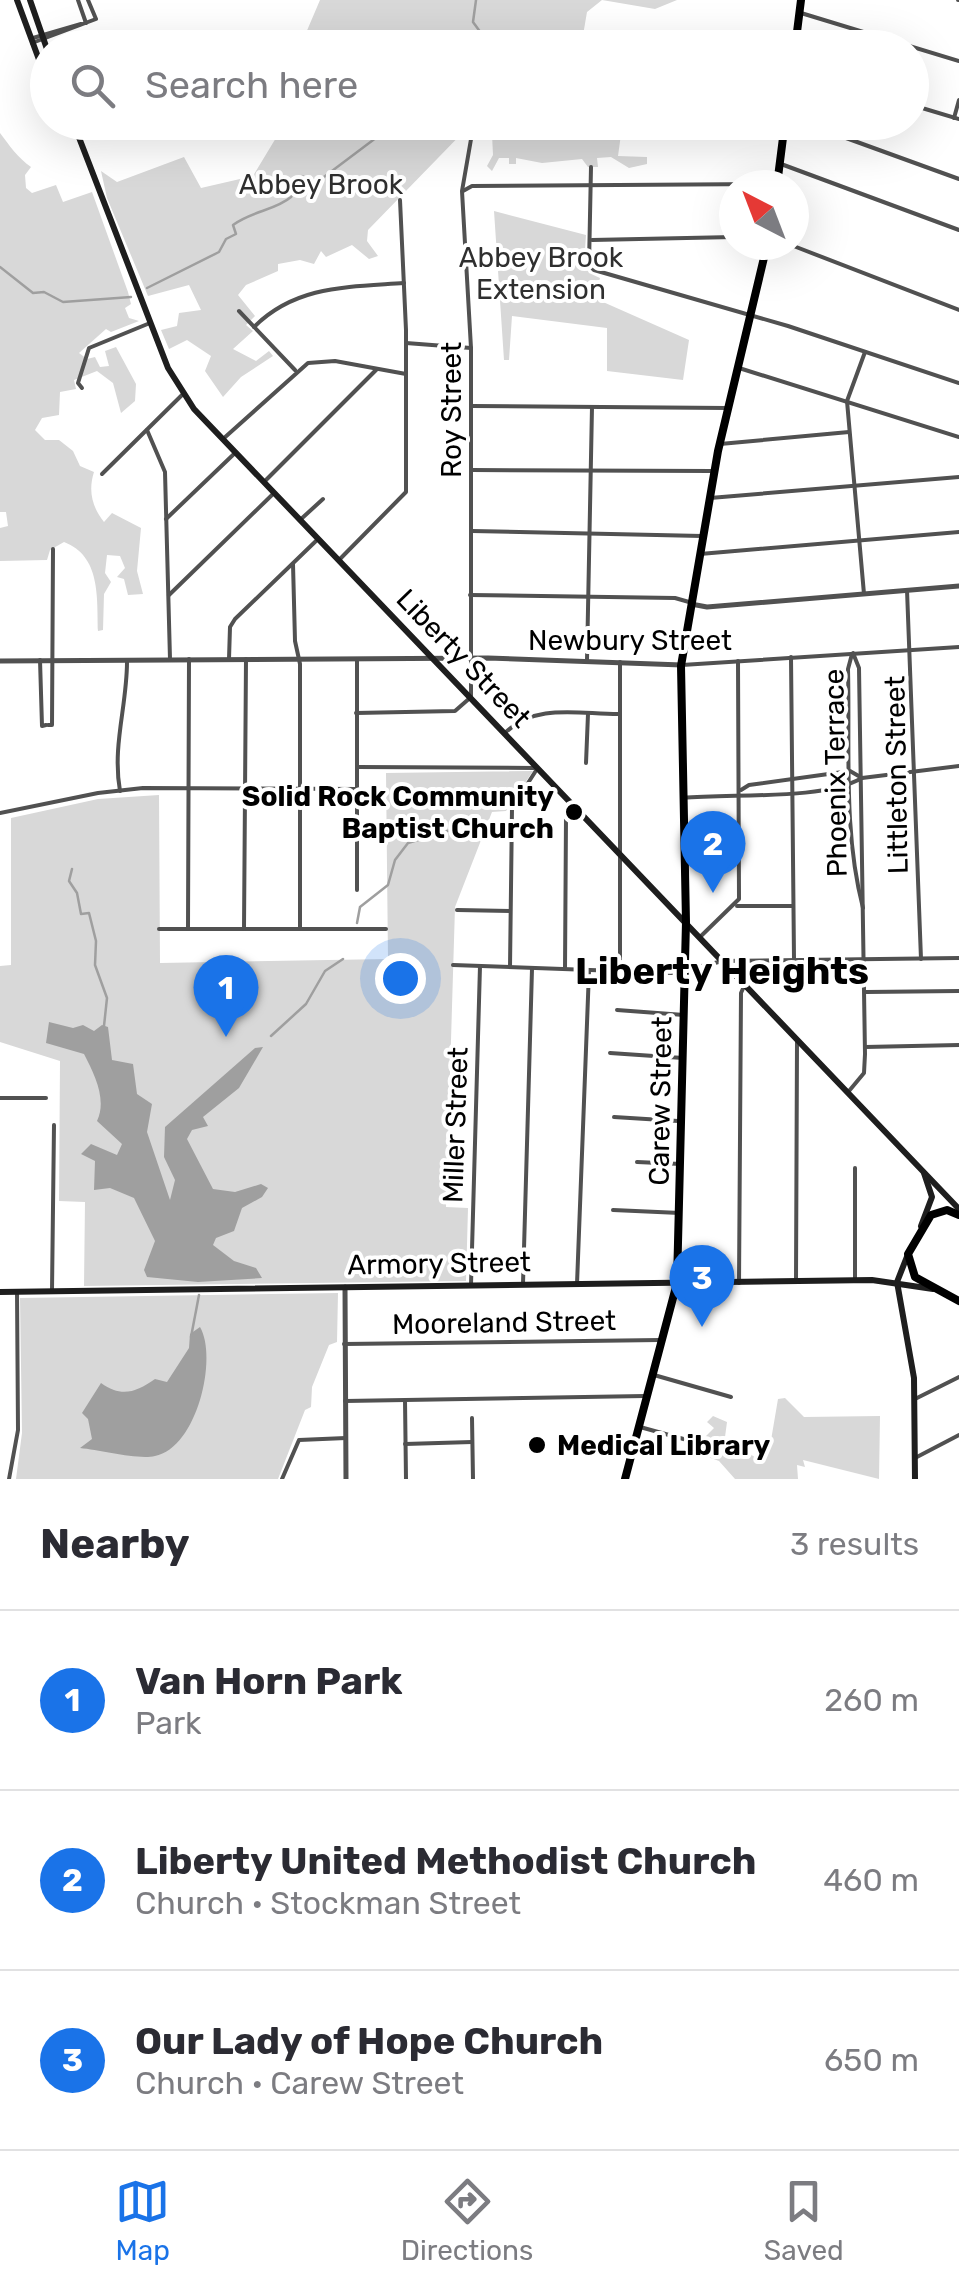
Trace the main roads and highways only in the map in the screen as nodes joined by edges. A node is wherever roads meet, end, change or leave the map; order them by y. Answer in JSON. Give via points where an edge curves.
{"nodes":[{"id":1,"x":17,"y":0,"type":"edge"},
{"id":2,"x":30,"y":0,"type":"edge"},
{"id":3,"x":801,"y":0,"type":"edge"},
{"id":4,"x":40,"y":30,"type":"edge"},
{"id":5,"x":798,"y":30,"type":"edge"},
{"id":6,"x":30,"y":38,"type":"edge"},
{"id":7,"x":79,"y":140,"type":"edge"},
{"id":8,"x":783,"y":140,"type":"edge"},
{"id":9,"x":779,"y":170,"type":"edge"},
{"id":10,"x":763,"y":260,"type":"edge"},
{"id":11,"x":686,"y":922,"type":"junction"},
{"id":12,"x":917,"y":1164,"type":"junction"},
{"id":13,"x":959,"y":1212,"type":"edge"},
{"id":14,"x":921,"y":1226,"type":"junction"},
{"id":15,"x":906,"y":1257,"type":"junction"},
{"id":16,"x":880,"y":1280,"type":"junction"},
{"id":17,"x":897,"y":1282,"type":"junction"},
{"id":18,"x":678,"y":1284,"type":"junction"},
{"id":19,"x":932,"y":1289,"type":"junction"},
{"id":20,"x":0,"y":1292,"type":"edge"},
{"id":21,"x":959,"y":1302,"type":"edge"},
{"id":22,"x":624,"y":1479,"type":"edge"},
{"id":23,"x":915,"y":1479,"type":"edge"}],
"edges":[{"from":1,"to":6,"type":"main road"},
{"from":2,"to":4,"type":"main road"},
{"from":3,"to":5,"type":"main road"},
{"from":7,"to":11,"type":"main road","name":"Liberty Street","via":[[183,394]]},
{"from":8,"to":9,"type":"main road"},
{"from":10,"to":11,"type":"main road","name":"Carew Street","via":[[727,408],[682,664]]},
{"from":11,"to":12,"type":"main road","name":"Liberty Street"},
{"from":11,"to":18,"type":"main road","name":"Carew Street"},
{"from":12,"to":13,"type":"main road","name":"Liberty Street"},
{"from":12,"to":14,"type":"main road","via":[[932,1197]]},
{"from":13,"to":14,"type":"main road","via":[[940,1211]]},
{"from":14,"to":15,"type":"main road"},
{"from":15,"to":16,"type":"main road"},
{"from":15,"to":17,"type":"main road"},
{"from":15,"to":19,"type":"main road","via":[[912,1275]]},
{"from":16,"to":17,"type":"main road","name":"Armory Street"},
{"from":16,"to":18,"type":"main road","name":"Armory Street"},
{"from":17,"to":19,"type":"main road","name":"Armory Street"},
{"from":17,"to":23,"type":"main road","via":[[915,1399]]},
{"from":18,"to":20,"type":"main road","name":"Armory Street"},
{"from":18,"to":22,"type":"main road","name":"Carew Street"},
{"from":19,"to":21,"type":"main road"}]}
